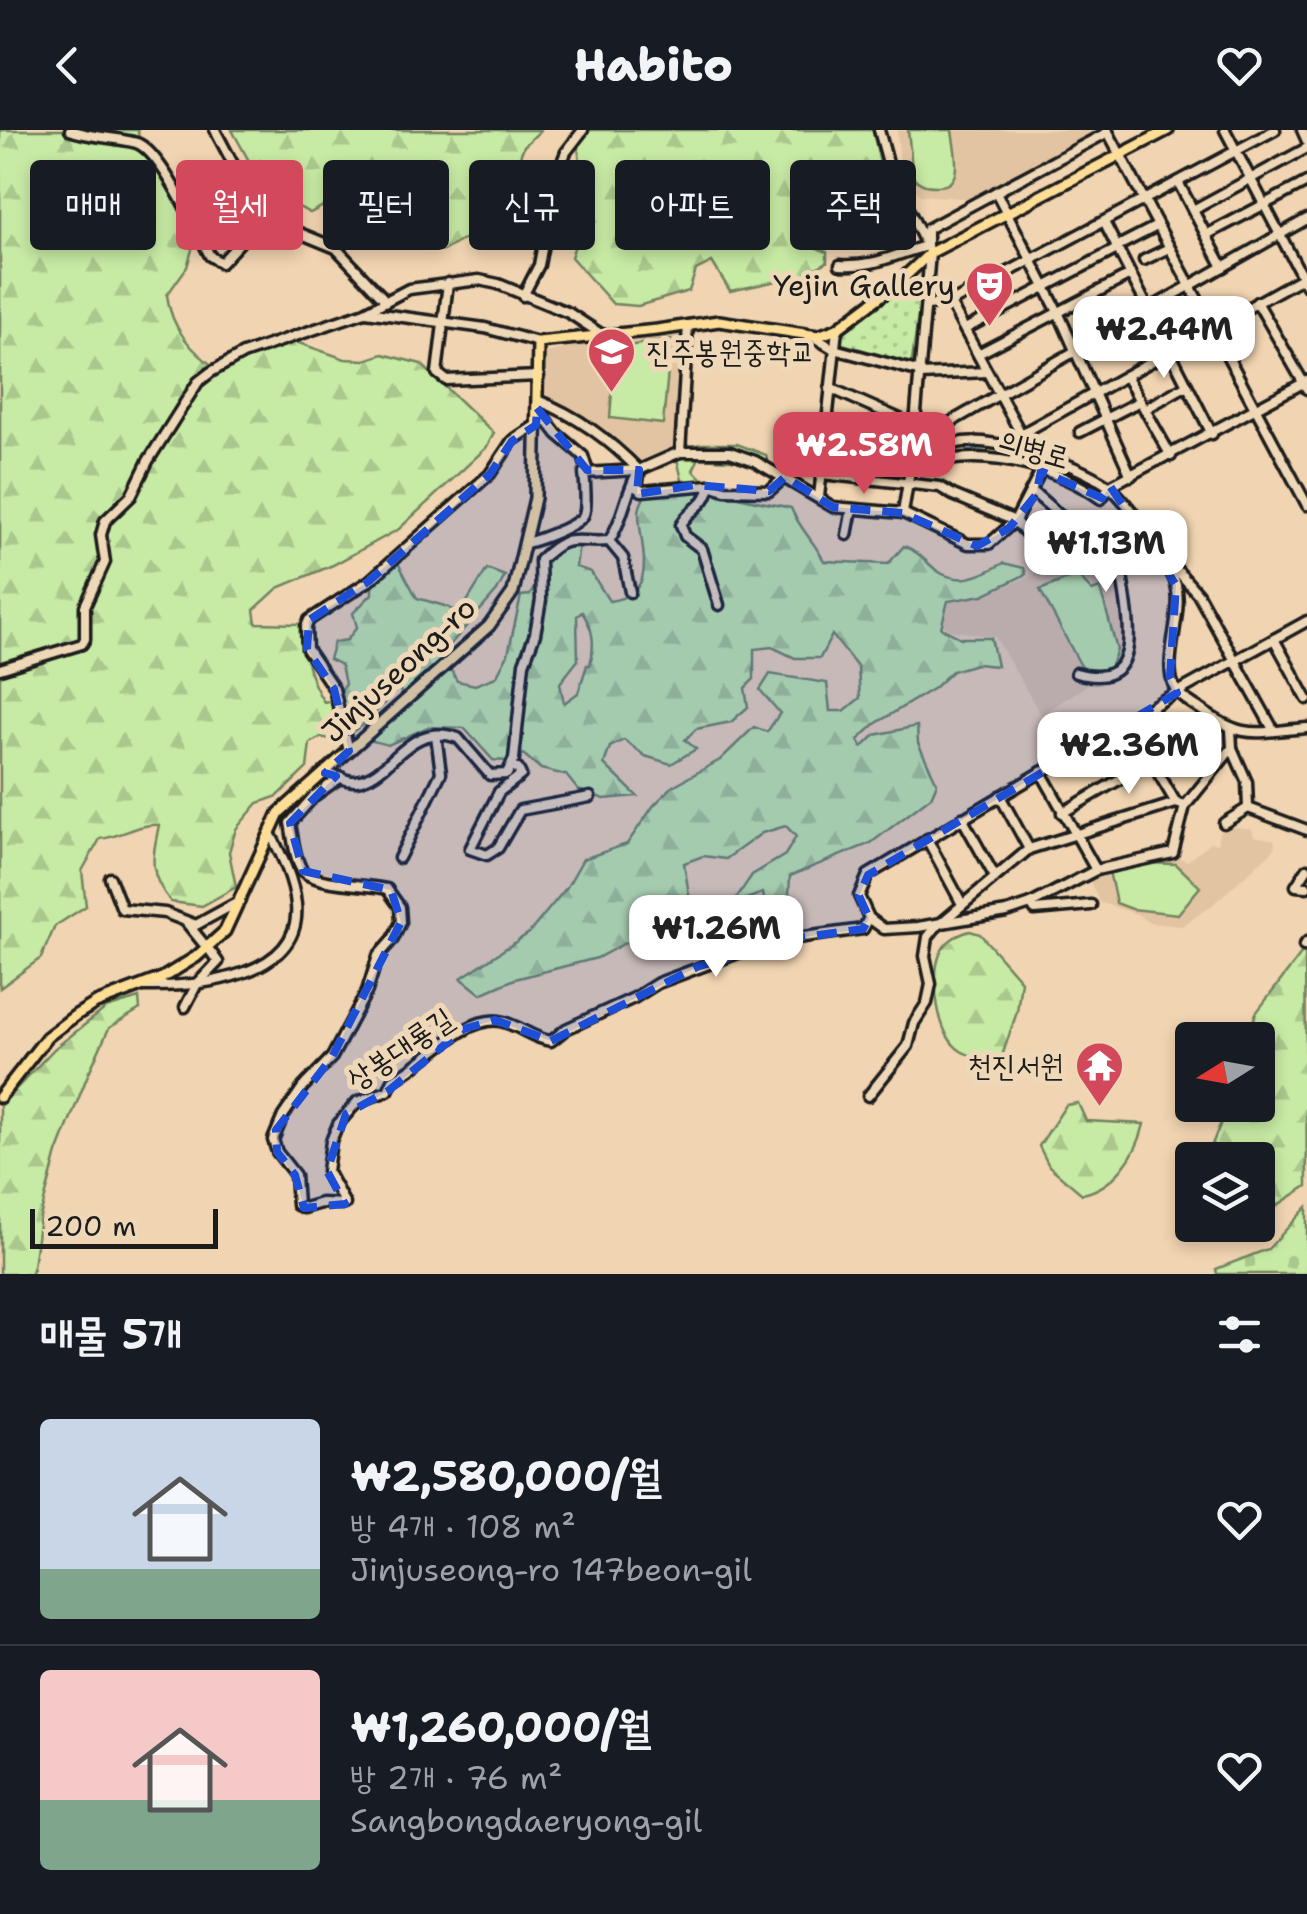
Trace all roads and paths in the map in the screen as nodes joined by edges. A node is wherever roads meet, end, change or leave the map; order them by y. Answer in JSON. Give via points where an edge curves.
{"nodes":[{"id":1,"x":70,"y":130,"type":"edge"},
{"id":2,"x":215,"y":130,"type":"edge"},
{"id":3,"x":583,"y":130,"type":"edge"},
{"id":4,"x":879,"y":130,"type":"edge"},
{"id":5,"x":1168,"y":130,"type":"edge"},
{"id":6,"x":1226,"y":130,"type":"edge"},
{"id":7,"x":1275,"y":130,"type":"edge"},
{"id":8,"x":1302,"y":130,"type":"edge"},
{"id":9,"x":1108,"y":131,"type":"edge"},
{"id":10,"x":1307,"y":144,"type":"edge"},
{"id":11,"x":1236,"y":150,"type":"junction"},
{"id":12,"x":1120,"y":155,"type":"junction"},
{"id":13,"x":230,"y":160,"type":"edge"},
{"id":14,"x":1250,"y":178,"type":"junction"},
{"id":15,"x":1178,"y":182,"type":"junction"},
{"id":16,"x":1307,"y":182,"type":"edge"},
{"id":17,"x":996,"y":192,"type":"junction"},
{"id":18,"x":176,"y":195,"type":"edge"},
{"id":19,"x":1144,"y":200,"type":"junction"},
{"id":20,"x":1264,"y":203,"type":"junction"},
{"id":21,"x":1193,"y":210,"type":"junction"},
{"id":22,"x":1007,"y":213,"type":"junction"},
{"id":23,"x":1307,"y":220,"type":"edge"},
{"id":24,"x":1104,"y":222,"type":"junction"},
{"id":25,"x":1157,"y":226,"type":"junction"},
{"id":26,"x":1279,"y":233,"type":"junction"},
{"id":27,"x":303,"y":234,"type":"edge"},
{"id":28,"x":1206,"y":235,"type":"junction"},
{"id":29,"x":1116,"y":248,"type":"junction"},
{"id":30,"x":1169,"y":248,"type":"junction"},
{"id":31,"x":928,"y":249,"type":"junction"},
{"id":32,"x":207,"y":250,"type":"edge"},
{"id":33,"x":233,"y":250,"type":"edge"},
{"id":34,"x":1032,"y":260,"type":"junction"},
{"id":35,"x":1144,"y":260,"type":"dead end"},
{"id":36,"x":840,"y":266,"type":"dead end"},
{"id":37,"x":1222,"y":267,"type":"junction"},
{"id":38,"x":1130,"y":275,"type":"junction"},
{"id":39,"x":1305,"y":279,"type":"edge"},
{"id":40,"x":448,"y":283,"type":"junction"},
{"id":41,"x":1046,"y":288,"type":"junction"},
{"id":42,"x":1190,"y":288,"type":"junction"},
{"id":43,"x":523,"y":296,"type":"junction"},
{"id":44,"x":386,"y":300,"type":"junction"},
{"id":45,"x":1257,"y":302,"type":"junction"},
{"id":46,"x":950,"y":303,"type":"junction"},
{"id":47,"x":928,"y":305,"type":"junction"},
{"id":48,"x":1149,"y":311,"type":"junction"},
{"id":49,"x":365,"y":312,"type":"junction"},
{"id":50,"x":1058,"y":312,"type":"junction"},
{"id":51,"x":444,"y":322,"type":"junction"},
{"id":52,"x":688,"y":325,"type":"junction"},
{"id":53,"x":838,"y":328,"type":"junction"},
{"id":54,"x":1212,"y":328,"type":"junction"},
{"id":55,"x":966,"y":329,"type":"junction"},
{"id":56,"x":604,"y":336,"type":"junction"},
{"id":57,"x":811,"y":336,"type":"junction"},
{"id":58,"x":538,"y":342,"type":"junction"},
{"id":59,"x":834,"y":349,"type":"junction"},
{"id":60,"x":1170,"y":351,"type":"junction"},
{"id":61,"x":1076,"y":352,"type":"junction"},
{"id":62,"x":978,"y":354,"type":"junction"},
{"id":63,"x":986,"y":372,"type":"junction"},
{"id":64,"x":921,"y":374,"type":"junction"},
{"id":65,"x":538,"y":376,"type":"junction"},
{"id":66,"x":1126,"y":376,"type":"junction"},
{"id":67,"x":1306,"y":384,"type":"edge"},
{"id":68,"x":1187,"y":385,"type":"junction"},
{"id":69,"x":830,"y":388,"type":"junction"},
{"id":70,"x":1094,"y":394,"type":"junction"},
{"id":71,"x":1000,"y":396,"type":"junction"},
{"id":72,"x":537,"y":404,"type":"junction"},
{"id":73,"x":1142,"y":405,"type":"junction"},
{"id":74,"x":1256,"y":409,"type":"junction"},
{"id":75,"x":828,"y":419,"type":"junction"},
{"id":76,"x":1106,"y":419,"type":"junction"},
{"id":77,"x":536,"y":426,"type":"junction"},
{"id":78,"x":916,"y":426,"type":"junction"},
{"id":79,"x":1080,"y":432,"type":"dead end"},
{"id":80,"x":1021,"y":434,"type":"junction"},
{"id":81,"x":1212,"y":434,"type":"junction"},
{"id":82,"x":876,"y":440,"type":"junction"},
{"id":83,"x":914,"y":443,"type":"junction"},
{"id":84,"x":945,"y":448,"type":"junction"},
{"id":85,"x":680,"y":452,"type":"junction"},
{"id":86,"x":824,"y":452,"type":"junction"},
{"id":87,"x":1023,"y":452,"type":"junction"},
{"id":88,"x":1048,"y":456,"type":"junction"},
{"id":89,"x":1171,"y":456,"type":"junction"},
{"id":90,"x":912,"y":458,"type":"junction"},
{"id":91,"x":639,"y":470,"type":"junction"},
{"id":92,"x":588,"y":472,"type":"junction"},
{"id":93,"x":1041,"y":472,"type":"junction"},
{"id":94,"x":822,"y":474,"type":"junction"},
{"id":95,"x":1131,"y":476,"type":"junction"},
{"id":96,"x":784,"y":477,"type":"junction"},
{"id":97,"x":909,"y":482,"type":"junction"},
{"id":98,"x":710,"y":485,"type":"junction"},
{"id":99,"x":1110,"y":486,"type":"junction"},
{"id":100,"x":1032,"y":492,"type":"junction"},
{"id":101,"x":819,"y":497,"type":"junction"},
{"id":102,"x":1306,"y":502,"type":"edge"},
{"id":103,"x":852,"y":509,"type":"junction"},
{"id":104,"x":904,"y":512,"type":"junction"},
{"id":105,"x":1015,"y":521,"type":"junction"},
{"id":106,"x":847,"y":535,"type":"dead end"},
{"id":107,"x":1085,"y":538,"type":"junction"},
{"id":108,"x":609,"y":542,"type":"junction"},
{"id":109,"x":526,"y":543,"type":"junction"},
{"id":110,"x":1160,"y":551,"type":"junction"},
{"id":111,"x":1104,"y":554,"type":"dead end"},
{"id":112,"x":630,"y":592,"type":"dead end"},
{"id":113,"x":719,"y":605,"type":"dead end"},
{"id":114,"x":1307,"y":621,"type":"edge"},
{"id":115,"x":1274,"y":639,"type":"junction"},
{"id":116,"x":1234,"y":661,"type":"junction"},
{"id":117,"x":0,"y":669,"type":"edge"},
{"id":118,"x":1076,"y":673,"type":"dead end"},
{"id":119,"x":1177,"y":693,"type":"junction"},
{"id":120,"x":1307,"y":698,"type":"edge"},
{"id":121,"x":1128,"y":722,"type":"junction"},
{"id":122,"x":1307,"y":728,"type":"edge"},
{"id":123,"x":1231,"y":730,"type":"junction"},
{"id":124,"x":1274,"y":731,"type":"junction"},
{"id":125,"x":436,"y":735,"type":"junction"},
{"id":126,"x":1232,"y":748,"type":"junction"},
{"id":127,"x":349,"y":751,"type":"junction"},
{"id":128,"x":1151,"y":761,"type":"junction"},
{"id":129,"x":512,"y":767,"type":"junction"},
{"id":130,"x":1041,"y":772,"type":"junction"},
{"id":131,"x":325,"y":773,"type":"junction"},
{"id":132,"x":341,"y":777,"type":"junction"},
{"id":133,"x":590,"y":796,"type":"dead end"},
{"id":134,"x":1000,"y":796,"type":"junction"},
{"id":135,"x":1180,"y":804,"type":"junction"},
{"id":136,"x":1248,"y":808,"type":"junction"},
{"id":137,"x":1062,"y":813,"type":"junction"},
{"id":138,"x":962,"y":818,"type":"junction"},
{"id":139,"x":1224,"y":823,"type":"dead end"},
{"id":140,"x":1307,"y":830,"type":"edge"},
{"id":141,"x":270,"y":833,"type":"junction"},
{"id":142,"x":1075,"y":833,"type":"junction"},
{"id":143,"x":927,"y":839,"type":"junction"},
{"id":144,"x":1029,"y":849,"type":"junction"},
{"id":145,"x":399,"y":858,"type":"dead end"},
{"id":146,"x":1307,"y":869,"type":"edge"},
{"id":147,"x":1096,"y":870,"type":"junction"},
{"id":148,"x":995,"y":877,"type":"junction"},
{"id":149,"x":110,"y":878,"type":"dead end"},
{"id":150,"x":1307,"y":887,"type":"edge"},
{"id":151,"x":240,"y":901,"type":"junction"},
{"id":152,"x":962,"y":904,"type":"junction"},
{"id":153,"x":1031,"y":904,"type":"junction"},
{"id":154,"x":1090,"y":905,"type":"dead end"},
{"id":155,"x":869,"y":918,"type":"junction"},
{"id":156,"x":186,"y":922,"type":"junction"},
{"id":157,"x":944,"y":923,"type":"junction"},
{"id":158,"x":203,"y":944,"type":"dead end"},
{"id":159,"x":211,"y":952,"type":"dead end"},
{"id":160,"x":197,"y":984,"type":"junction"},
{"id":161,"x":144,"y":986,"type":"junction"},
{"id":162,"x":185,"y":1007,"type":"dead end"},
{"id":163,"x":868,"y":1096,"type":"dead end"},
{"id":164,"x":0,"y":1097,"type":"edge"}],
"edges":[{"from":1,"to":18,"type":"street","via":[[138,144]]},
{"from":2,"to":13,"type":"street"},
{"from":3,"to":43,"type":"street","via":[[560,166],[555,230]]},
{"from":4,"to":31,"type":"street","via":[[891,174]]},
{"from":5,"to":12,"type":"main road"},
{"from":6,"to":11,"type":"street"},
{"from":7,"to":11,"type":"street"},
{"from":8,"to":10,"type":"street"},
{"from":9,"to":12,"type":"street"},
{"from":9,"to":17,"type":"street"},
{"from":10,"to":14,"type":"street"},
{"from":11,"to":14,"type":"street"},
{"from":11,"to":15,"type":"street"},
{"from":12,"to":19,"type":"street"},
{"from":12,"to":22,"type":"main road"},
{"from":14,"to":20,"type":"street"},
{"from":14,"to":21,"type":"street"},
{"from":15,"to":19,"type":"street"},
{"from":15,"to":21,"type":"street"},
{"from":16,"to":20,"type":"street"},
{"from":17,"to":22,"type":"street"},
{"from":17,"to":31,"type":"street","via":[[927,229]]},
{"from":19,"to":24,"type":"street"},
{"from":19,"to":25,"type":"street"},
{"from":20,"to":26,"type":"street"},
{"from":20,"to":28,"type":"street"},
{"from":21,"to":28,"type":"street"},
{"from":22,"to":31,"type":"main road"},
{"from":22,"to":34,"type":"street"},
{"from":23,"to":26,"type":"street"},
{"from":24,"to":29,"type":"street"},
{"from":24,"to":34,"type":"street"},
{"from":25,"to":29,"type":"street"},
{"from":25,"to":30,"type":"street"},
{"from":26,"to":37,"type":"street"},
{"from":26,"to":39,"type":"street"},
{"from":27,"to":44,"type":"street","via":[[336,248]]},
{"from":28,"to":37,"type":"street"},
{"from":29,"to":38,"type":"street"},
{"from":29,"to":41,"type":"street"},
{"from":30,"to":35,"type":"street"},
{"from":30,"to":42,"type":"street"},
{"from":31,"to":36,"type":"street"},
{"from":31,"to":47,"type":"street"},
{"from":31,"to":53,"type":"main road","via":[[898,283]]},
{"from":32,"to":33,"type":"street","via":[[221,263]]},
{"from":34,"to":41,"type":"street"},
{"from":34,"to":46,"type":"street"},
{"from":37,"to":42,"type":"street"},
{"from":38,"to":48,"type":"street"},
{"from":38,"to":50,"type":"street"},
{"from":39,"to":45,"type":"street"},
{"from":40,"to":43,"type":"street","via":[[498,284]]},
{"from":40,"to":44,"type":"street"},
{"from":40,"to":51,"type":"street"},
{"from":41,"to":50,"type":"street"},
{"from":41,"to":55,"type":"street"},
{"from":42,"to":48,"type":"street"},
{"from":42,"to":54,"type":"street"},
{"from":43,"to":56,"type":"street","via":[[569,313]]},
{"from":44,"to":49,"type":"street"},
{"from":45,"to":54,"type":"street"},
{"from":45,"to":67,"type":"street"},
{"from":46,"to":47,"type":"street"},
{"from":46,"to":55,"type":"street"},
{"from":47,"to":64,"type":"street"},
{"from":48,"to":60,"type":"street"},
{"from":48,"to":61,"type":"street"},
{"from":49,"to":51,"type":"street"},
{"from":49,"to":117,"type":"street","via":[[243,354],[198,382],[131,496],[104,521],[105,562],[85,606],[86,639]]},
{"from":50,"to":61,"type":"street"},
{"from":50,"to":62,"type":"street"},
{"from":51,"to":58,"type":"street"},
{"from":51,"to":65,"type":"street","via":[[437,372],[446,380]]},
{"from":52,"to":56,"type":"main road"},
{"from":52,"to":57,"type":"main road","via":[[718,320]]},
{"from":52,"to":85,"type":"street"},
{"from":53,"to":57,"type":"main road"},
{"from":53,"to":59,"type":"street"},
{"from":54,"to":60,"type":"street"},
{"from":54,"to":74,"type":"street"},
{"from":55,"to":62,"type":"street"},
{"from":56,"to":58,"type":"main road"},
{"from":57,"to":59,"type":"street"},
{"from":58,"to":65,"type":"main road","name":"Jinjuseong-ro"},
{"from":59,"to":64,"type":"street"},
{"from":59,"to":69,"type":"street"},
{"from":60,"to":66,"type":"street"},
{"from":60,"to":68,"type":"street"},
{"from":61,"to":70,"type":"street"},
{"from":61,"to":71,"type":"street"},
{"from":62,"to":63,"type":"street"},
{"from":63,"to":64,"type":"street"},
{"from":63,"to":71,"type":"street"},
{"from":64,"to":78,"type":"street"},
{"from":65,"to":72,"type":"main road","name":"Jinjuseong-ro"},
{"from":66,"to":70,"type":"street"},
{"from":66,"to":73,"type":"street"},
{"from":67,"to":74,"type":"street"},
{"from":68,"to":73,"type":"street"},
{"from":68,"to":81,"type":"street"},
{"from":69,"to":75,"type":"street"},
{"from":69,"to":78,"type":"street"},
{"from":70,"to":76,"type":"street"},
{"from":70,"to":80,"type":"street"},
{"from":71,"to":80,"type":"street"},
{"from":71,"to":83,"type":"street"},
{"from":72,"to":77,"type":"main road","name":"Jinjuseong-ro"},
{"from":72,"to":91,"type":"street","via":[[589,427]]},
{"from":72,"to":92,"type":"street"},
{"from":73,"to":76,"type":"street"},
{"from":73,"to":89,"type":"street"},
{"from":74,"to":81,"type":"street"},
{"from":74,"to":102,"type":"street"},
{"from":75,"to":82,"type":"street"},
{"from":75,"to":86,"type":"street"},
{"from":76,"to":79,"type":"street"},
{"from":76,"to":95,"type":"street"},
{"from":77,"to":109,"type":"main road","name":"Jinjuseong-ro","via":[[535,498]]},
{"from":77,"to":127,"type":"street","via":[[512,441],[490,474],[369,581],[311,618],[307,649],[334,689]]},
{"from":78,"to":83,"type":"street"},
{"from":80,"to":87,"type":"street"},
{"from":81,"to":89,"type":"street"},
{"from":82,"to":86,"type":"street","via":[[874,458]]},
{"from":82,"to":90,"type":"street"},
{"from":83,"to":90,"type":"street"},
{"from":84,"to":87,"type":"street","via":[[979,442]]},
{"from":84,"to":90,"type":"street"},
{"from":84,"to":93,"type":"street","name":"의병로","via":[[948,460],[986,456]]},
{"from":85,"to":91,"type":"street"},
{"from":85,"to":96,"type":"street","via":[[730,452]]},
{"from":86,"to":94,"type":"street"},
{"from":87,"to":88,"type":"street"},
{"from":88,"to":93,"type":"street"},
{"from":88,"to":99,"type":"street"},
{"from":89,"to":95,"type":"street"},
{"from":90,"to":97,"type":"street"},
{"from":91,"to":92,"type":"street"},
{"from":91,"to":98,"type":"street","via":[[642,491]]},
{"from":91,"to":108,"type":"street"},
{"from":92,"to":109,"type":"street","via":[[582,518]]},
{"from":93,"to":99,"type":"street","name":"의병로","via":[[1101,500]]},
{"from":93,"to":100,"type":"street"},
{"from":94,"to":97,"type":"street"},
{"from":94,"to":101,"type":"street"},
{"from":95,"to":99,"type":"street"},
{"from":96,"to":98,"type":"street","via":[[769,491]]},
{"from":96,"to":101,"type":"street"},
{"from":97,"to":104,"type":"street"},
{"from":97,"to":105,"type":"street","via":[[940,487]]},
{"from":98,"to":113,"type":"street","via":[[707,500],[681,524],[702,549]]},
{"from":99,"to":110,"type":"street"},
{"from":100,"to":105,"type":"street"},
{"from":100,"to":107,"type":"street"},
{"from":101,"to":103,"type":"street"},
{"from":103,"to":104,"type":"street"},
{"from":103,"to":106,"type":"street"},
{"from":104,"to":105,"type":"street","via":[[977,546]]},
{"from":105,"to":107,"type":"street","via":[[1050,553]]},
{"from":107,"to":111,"type":"street"},
{"from":108,"to":112,"type":"street","via":[[623,558]]},
{"from":108,"to":129,"type":"street","via":[[563,541],[540,560],[540,600],[524,662]]},
{"from":109,"to":127,"type":"main road","name":"Jinjuseong-ro","via":[[513,592],[489,626]]},
{"from":110,"to":116,"type":"street","via":[[1198,594]]},
{"from":110,"to":118,"type":"street","via":[[1130,563],[1122,575],[1129,622],[1125,660],[1096,678]]},
{"from":110,"to":119,"type":"street","via":[[1176,586],[1170,677]]},
{"from":114,"to":115,"type":"street"},
{"from":115,"to":116,"type":"street"},
{"from":115,"to":120,"type":"street"},
{"from":116,"to":119,"type":"street"},
{"from":116,"to":124,"type":"street"},
{"from":119,"to":121,"type":"street"},
{"from":119,"to":123,"type":"street"},
{"from":121,"to":128,"type":"street"},
{"from":121,"to":130,"type":"street"},
{"from":122,"to":124,"type":"street"},
{"from":123,"to":124,"type":"street"},
{"from":123,"to":126,"type":"street"},
{"from":125,"to":129,"type":"street","via":[[458,738],[490,776]]},
{"from":125,"to":132,"type":"street","via":[[414,741],[370,776],[353,782]]},
{"from":125,"to":145,"type":"street","via":[[441,773]]},
{"from":126,"to":135,"type":"street"},
{"from":126,"to":136,"type":"street","via":[[1247,782]]},
{"from":127,"to":131,"type":"main road","name":"Jinjuseong-ro"},
{"from":128,"to":135,"type":"street"},
{"from":128,"to":137,"type":"street"},
{"from":129,"to":133,"type":"street","via":[[521,775],[499,792],[470,848],[487,854],[498,848],[520,810]]},
{"from":130,"to":134,"type":"street"},
{"from":130,"to":137,"type":"street"},
{"from":131,"to":132,"type":"street"},
{"from":131,"to":141,"type":"main road","name":"Jinjuseong-ro","via":[[279,813]]},
{"from":132,"to":155,"type":"street","via":[[290,822],[297,857],[316,880],[387,889],[401,922],[378,956],[332,1057],[276,1130],[277,1152],[296,1176],[297,1205],[304,1208],[345,1204],[327,1171],[338,1124],[357,1102],[388,1091],[393,1080],[464,1030],[495,1020],[551,1041],[697,967],[789,940],[863,930]]},
{"from":134,"to":138,"type":"street"},
{"from":134,"to":144,"type":"street"},
{"from":135,"to":142,"type":"street"},
{"from":135,"to":147,"type":"street","via":[[1173,853]]},
{"from":136,"to":139,"type":"street"},
{"from":136,"to":140,"type":"street"},
{"from":137,"to":142,"type":"street"},
{"from":138,"to":143,"type":"street"},
{"from":138,"to":148,"type":"street"},
{"from":141,"to":151,"type":"main road","name":"Jinjuseong-ro"},
{"from":141,"to":160,"type":"street","via":[[297,908],[288,940],[257,967]]},
{"from":142,"to":144,"type":"street"},
{"from":142,"to":147,"type":"street"},
{"from":143,"to":152,"type":"street"},
{"from":143,"to":155,"type":"street","via":[[868,875],[859,896]]},
{"from":144,"to":148,"type":"street"},
{"from":146,"to":150,"type":"street","via":[[1296,886]]},
{"from":147,"to":153,"type":"street"},
{"from":148,"to":152,"type":"street"},
{"from":149,"to":156,"type":"street","via":[[122,909]]},
{"from":151,"to":156,"type":"street","via":[[196,925]]},
{"from":151,"to":161,"type":"main road","name":"Jinjuseong-ro","via":[[225,931],[196,958]]},
{"from":152,"to":157,"type":"street"},
{"from":153,"to":154,"type":"street","via":[[1035,910]]},
{"from":153,"to":157,"type":"street"},
{"from":155,"to":157,"type":"street","via":[[884,929]]},
{"from":156,"to":158,"type":"street"},
{"from":157,"to":163,"type":"street","via":[[928,936],[927,1003],[908,1046]]},
{"from":159,"to":160,"type":"street","via":[[218,962]]},
{"from":160,"to":161,"type":"street"},
{"from":160,"to":162,"type":"street"},
{"from":161,"to":164,"type":"main road","name":"Jinjuseong-ro","via":[[96,1003],[47,1037]]}]}
